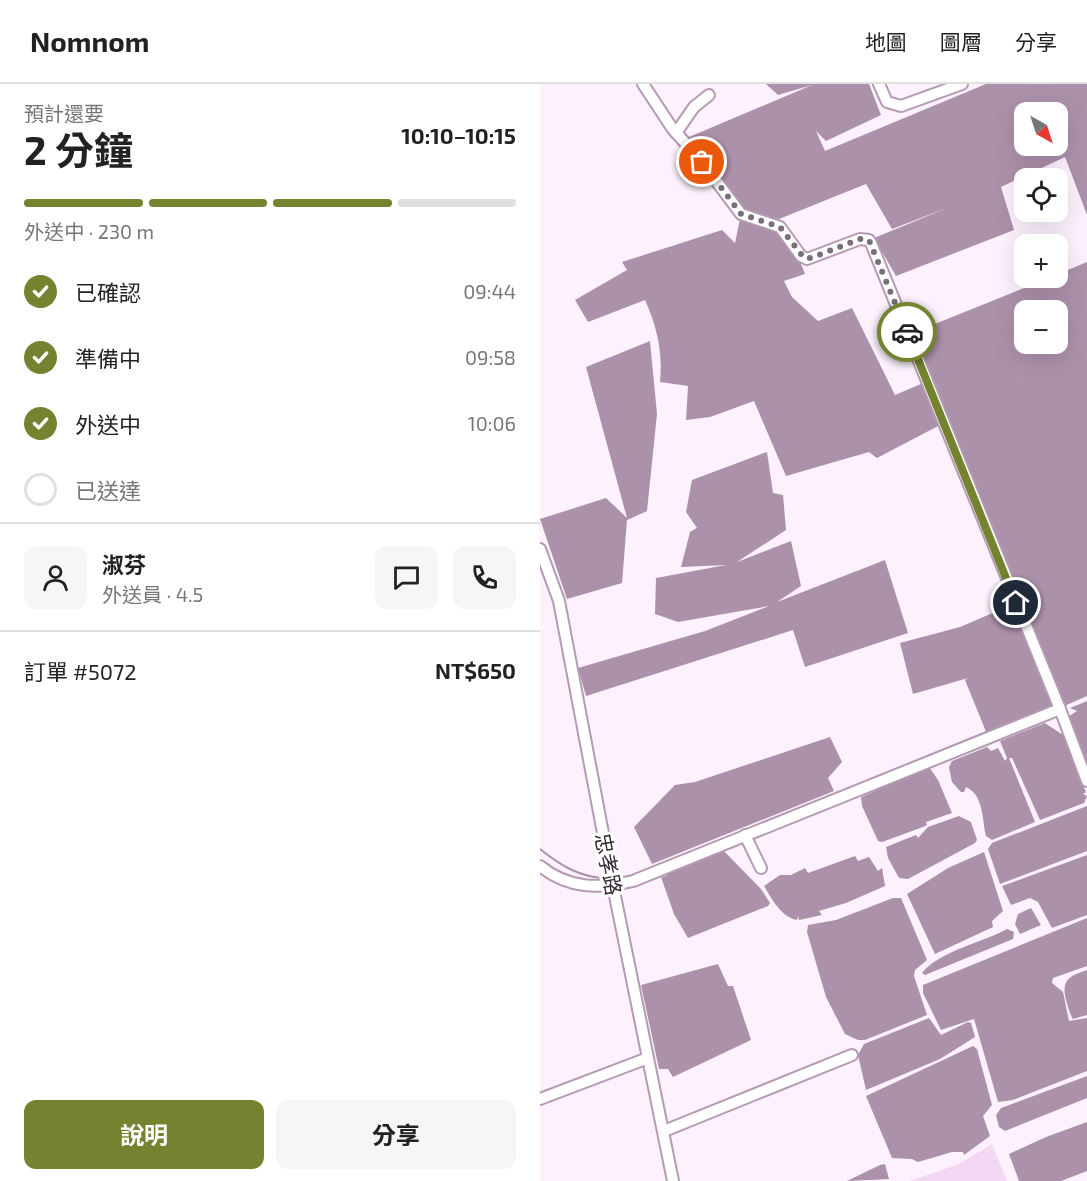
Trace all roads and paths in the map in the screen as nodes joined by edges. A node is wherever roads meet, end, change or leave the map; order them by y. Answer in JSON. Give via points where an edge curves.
{"nodes":[{"id":1,"x":643,"y":84,"type":"edge"},
{"id":2,"x":879,"y":84,"type":"edge"},
{"id":3,"x":962,"y":84,"type":"edge"},
{"id":4,"x":709,"y":95,"type":"dead end"},
{"id":5,"x":676,"y":133,"type":"junction"},
{"id":6,"x":540,"y":549,"type":"edge"},
{"id":7,"x":1060,"y":709,"type":"junction"},
{"id":8,"x":1087,"y":781,"type":"edge"},
{"id":9,"x":745,"y":835,"type":"junction"},
{"id":10,"x":540,"y":866,"type":"edge"},
{"id":11,"x":761,"y":868,"type":"dead end"},
{"id":12,"x":613,"y":886,"type":"junction"},
{"id":13,"x":852,"y":1055,"type":"dead end"},
{"id":14,"x":648,"y":1058,"type":"junction"},
{"id":15,"x":540,"y":1099,"type":"edge"},
{"id":16,"x":663,"y":1131,"type":"junction"},
{"id":17,"x":673,"y":1181,"type":"edge"}],
"edges":[{"from":1,"to":5,"type":"street"},
{"from":2,"to":3,"type":"street","via":[[887,102],[901,106]]},
{"from":4,"to":5,"type":"street","via":[[694,106]]},
{"from":5,"to":7,"type":"street","via":[[741,214],[780,227],[804,258],[860,239],[869,240]]},
{"from":6,"to":12,"type":"street","name":"忠孝路","via":[[559,601]]},
{"from":7,"to":8,"type":"street"},
{"from":7,"to":9,"type":"street"},
{"from":9,"to":11,"type":"street"},
{"from":9,"to":12,"type":"street"},
{"from":10,"to":12,"type":"street","via":[[553,877],[585,887]]},
{"from":12,"to":14,"type":"street","name":"忠孝路"},
{"from":13,"to":16,"type":"street"},
{"from":14,"to":15,"type":"street"},
{"from":14,"to":16,"type":"street","name":"忠孝路"},
{"from":16,"to":17,"type":"street","name":"忠孝路"}]}
